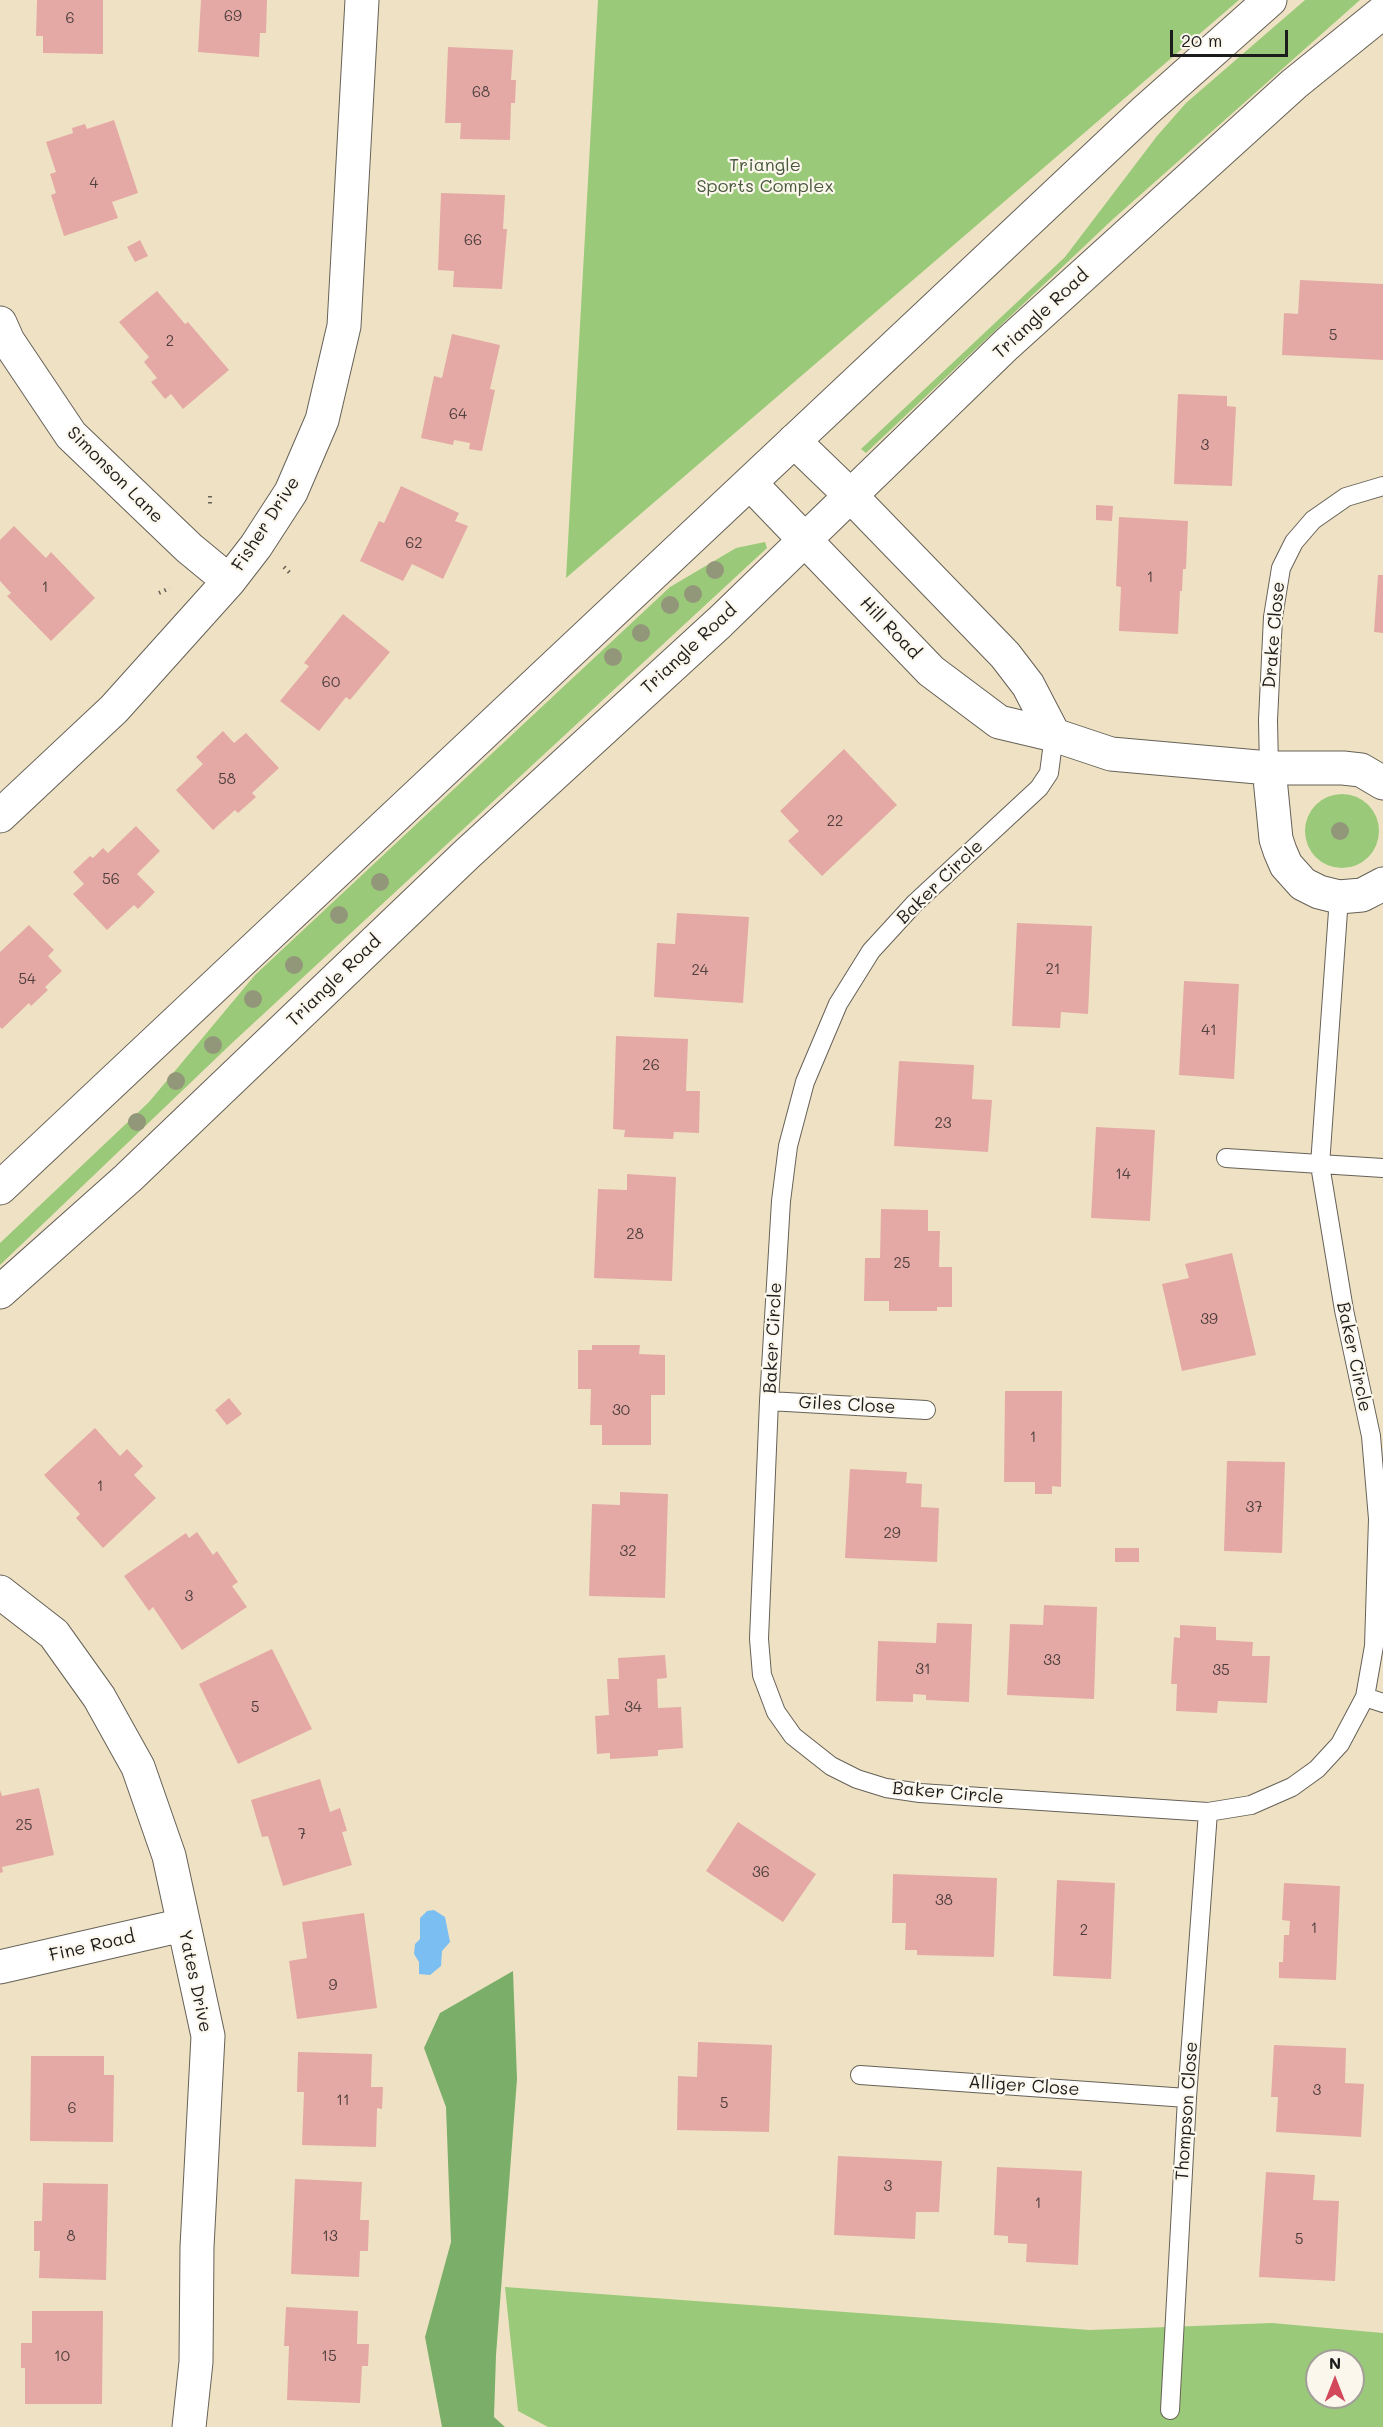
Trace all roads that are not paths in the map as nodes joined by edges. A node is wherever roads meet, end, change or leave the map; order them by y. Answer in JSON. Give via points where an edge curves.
{"nodes":[{"id":1,"x":362,"y":0,"type":"edge"},
{"id":2,"x":1270,"y":0,"type":"edge"},
{"id":3,"x":1383,"y":12,"type":"edge"},
{"id":4,"x":0,"y":323,"type":"edge"},
{"id":5,"x":794,"y":441,"type":"junction"},
{"id":6,"x":750,"y":483,"type":"junction"},
{"id":7,"x":1383,"y":486,"type":"edge"},
{"id":8,"x":851,"y":496,"type":"junction"},
{"id":9,"x":806,"y":539,"type":"junction"},
{"id":10,"x":229,"y":581,"type":"junction"},
{"id":11,"x":1054,"y":735,"type":"junction"},
{"id":12,"x":1269,"y":768,"type":"junction"},
{"id":13,"x":1383,"y":783,"type":"edge"},
{"id":14,"x":0,"y":816,"type":"edge"},
{"id":15,"x":1383,"y":884,"type":"edge"},
{"id":16,"x":1339,"y":897,"type":"junction"},
{"id":17,"x":1226,"y":1158,"type":"dead end"},
{"id":18,"x":1320,"y":1165,"type":"junction"},
{"id":19,"x":1383,"y":1168,"type":"edge"},
{"id":20,"x":0,"y":1188,"type":"edge"},
{"id":21,"x":0,"y":1292,"type":"edge"},
{"id":22,"x":769,"y":1401,"type":"junction"},
{"id":23,"x":926,"y":1410,"type":"dead end"},
{"id":24,"x":0,"y":1592,"type":"edge"},
{"id":25,"x":1365,"y":1697,"type":"junction"},
{"id":26,"x":1383,"y":1703,"type":"edge"},
{"id":27,"x":1208,"y":1812,"type":"junction"},
{"id":28,"x":183,"y":1925,"type":"junction"},
{"id":29,"x":0,"y":1967,"type":"edge"},
{"id":30,"x":860,"y":2075,"type":"dead end"},
{"id":31,"x":1187,"y":2098,"type":"junction"},
{"id":32,"x":1170,"y":2410,"type":"dead end"},
{"id":33,"x":189,"y":2427,"type":"edge"}],
"edges":[{"from":1,"to":10,"type":"street","name":"Fisher Drive","via":[[344,326],[322,420],[291,492]]},
{"from":2,"to":5,"type":"street","via":[[1145,111]]},
{"from":3,"to":8,"type":"street","name":"Triangle Road","via":[[1294,84],[1041,314]]},
{"from":4,"to":10,"type":"street","name":"Simonson Lane","via":[[71,435]]},
{"from":5,"to":6,"type":"street"},
{"from":5,"to":8,"type":"street"},
{"from":6,"to":9,"type":"street","name":"Hill Road"},
{"from":6,"to":20,"type":"street"},
{"from":7,"to":12,"type":"lane","name":"Drake Close","via":[[1346,497],[1313,520],[1294,542],[1281,568],[1273,617]]},
{"from":8,"to":9,"type":"street","name":"Triangle Road"},
{"from":8,"to":11,"type":"street","via":[[1005,656],[1028,685]]},
{"from":9,"to":11,"type":"street","name":"Hill Road","via":[[931,671],[999,722]]},
{"from":9,"to":21,"type":"street","name":"Triangle Road","via":[[467,854],[128,1178]]},
{"from":10,"to":14,"type":"street","name":"Fisher Drive","via":[[114,709]]},
{"from":11,"to":12,"type":"street","name":"Hill Road","via":[[1111,754]]},
{"from":11,"to":22,"type":"lane","name":"Baker Circle","via":[[1049,773],[1039,788],[915,903],[871,951],[825,1033],[805,1082],[788,1146]]},
{"from":12,"to":13,"type":"street","name":"Hill Road","via":[[1343,768],[1360,771]]},
{"from":12,"to":16,"type":"street","via":[[1276,838],[1286,865],[1303,884]]},
{"from":15,"to":16,"type":"street","via":[[1362,895]]},
{"from":16,"to":18,"type":"lane","name":"Baker Circle"},
{"from":17,"to":18,"type":"lane"},
{"from":18,"to":19,"type":"lane"},
{"from":18,"to":25,"type":"lane","name":"Baker Circle","via":[[1344,1310],[1371,1436],[1378,1520],[1374,1646]]},
{"from":22,"to":23,"type":"lane","name":"Giles Close"},
{"from":22,"to":27,"type":"lane","name":"Baker Circle","via":[[759,1639],[762,1676],[776,1712],[794,1736],[831,1766],[886,1788]]},
{"from":24,"to":28,"type":"street","name":"Yates Drive","via":[[54,1635],[99,1697],[138,1767],[169,1856]]},
{"from":25,"to":26,"type":"lane"},
{"from":25,"to":27,"type":"lane","name":"Baker Circle","via":[[1340,1744],[1317,1769],[1292,1787],[1251,1805]]},
{"from":27,"to":31,"type":"lane","name":"Thompson Close"},
{"from":28,"to":29,"type":"street","name":"Fine Road"},
{"from":28,"to":33,"type":"street","name":"Yates Drive","via":[[208,2036],[197,2247],[196,2362]]},
{"from":30,"to":31,"type":"lane","name":"Alliger Close"},
{"from":31,"to":32,"type":"lane","name":"Thompson Close"}]}
